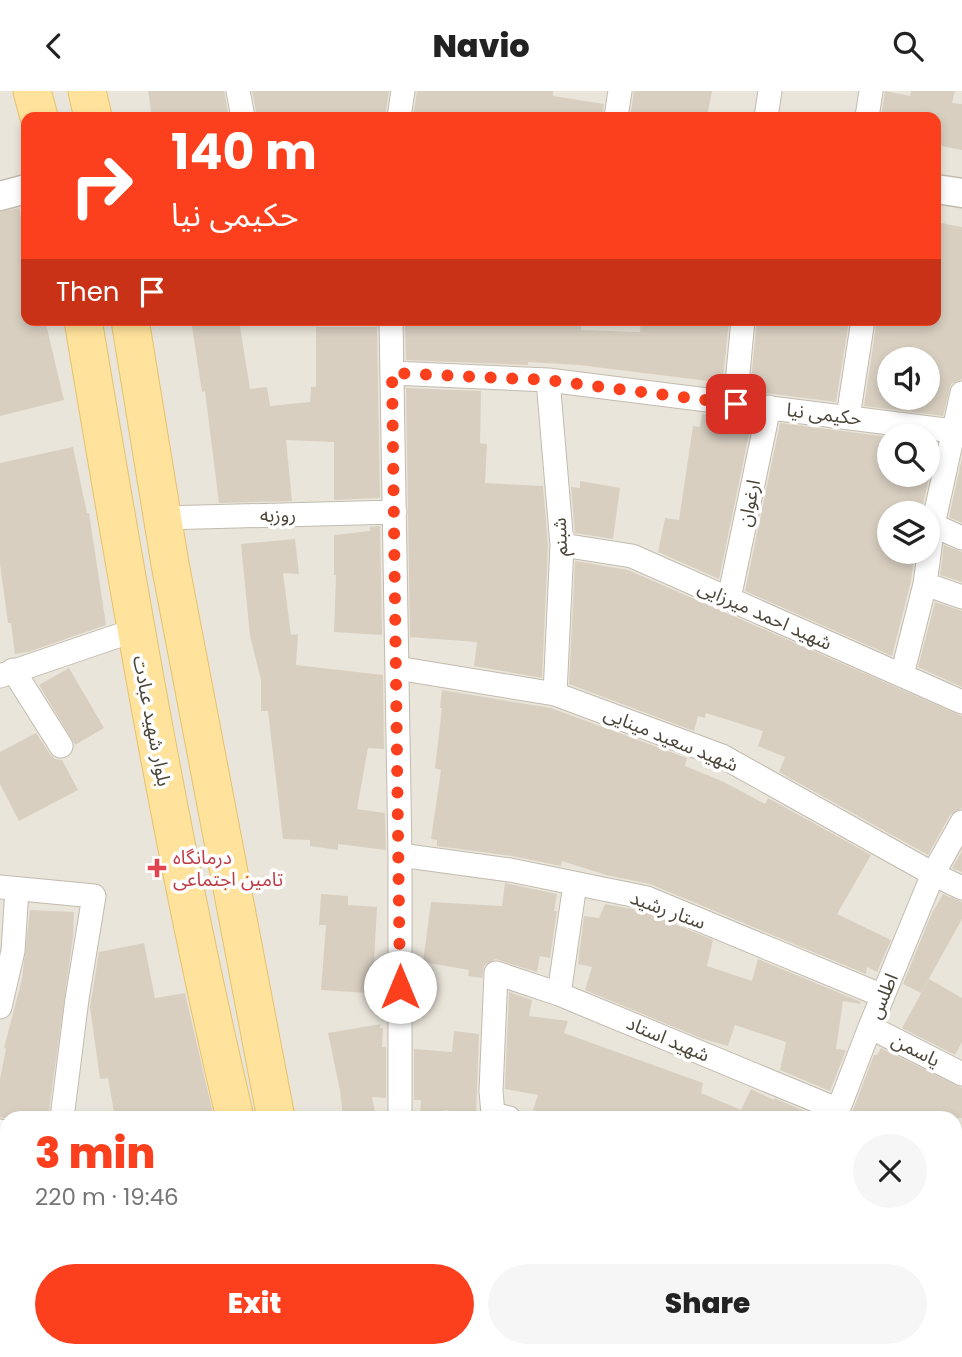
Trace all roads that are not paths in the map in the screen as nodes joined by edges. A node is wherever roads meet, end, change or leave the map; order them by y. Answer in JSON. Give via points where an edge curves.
{"nodes":[{"id":1,"x":32,"y":91,"type":"edge"},
{"id":2,"x":87,"y":91,"type":"edge"},
{"id":3,"x":238,"y":91,"type":"edge"},
{"id":4,"x":403,"y":91,"type":"edge"},
{"id":5,"x":620,"y":91,"type":"edge"},
{"id":6,"x":770,"y":91,"type":"edge"},
{"id":7,"x":872,"y":91,"type":"edge"},
{"id":8,"x":38,"y":112,"type":"edge"},
{"id":9,"x":92,"y":112,"type":"edge"},
{"id":10,"x":242,"y":112,"type":"edge"},
{"id":11,"x":400,"y":112,"type":"edge"},
{"id":12,"x":617,"y":112,"type":"edge"},
{"id":13,"x":767,"y":112,"type":"edge"},
{"id":14,"x":868,"y":112,"type":"edge"},
{"id":15,"x":21,"y":190,"type":"edge"},
{"id":16,"x":941,"y":191,"type":"edge"},
{"id":17,"x":962,"y":193,"type":"edge"},
{"id":18,"x":0,"y":196,"type":"edge"},
{"id":19,"x":84,"y":326,"type":"edge"},
{"id":20,"x":131,"y":326,"type":"edge"},
{"id":21,"x":391,"y":326,"type":"edge"},
{"id":22,"x":742,"y":326,"type":"edge"},
{"id":23,"x":862,"y":326,"type":"edge"},
{"id":24,"x":392,"y":373,"type":"junction"},
{"id":25,"x":548,"y":380,"type":"junction"},
{"id":26,"x":962,"y":393,"type":"edge"},
{"id":27,"x":736,"y":404,"type":"junction"},
{"id":28,"x":769,"y":407,"type":"junction"},
{"id":29,"x":848,"y":417,"type":"junction"},
{"id":30,"x":957,"y":432,"type":"edge"},
{"id":31,"x":939,"y":501,"type":"edge"},
{"id":32,"x":395,"y":512,"type":"junction"},
{"id":33,"x":162,"y":518,"type":"junction"},
{"id":34,"x":940,"y":529,"type":"edge"},
{"id":35,"x":962,"y":538,"type":"edge"},
{"id":36,"x":562,"y":545,"type":"junction"},
{"id":37,"x":928,"y":564,"type":"edge"},
{"id":38,"x":925,"y":584,"type":"junction"},
{"id":39,"x":962,"y":597,"type":"edge"},
{"id":40,"x":729,"y":599,"type":"junction"},
{"id":41,"x":135,"y":630,"type":"junction"},
{"id":42,"x":397,"y":668,"type":"junction"},
{"id":43,"x":6,"y":673,"type":"edge"},
{"id":44,"x":902,"y":675,"type":"junction"},
{"id":45,"x":555,"y":694,"type":"junction"},
{"id":46,"x":962,"y":702,"type":"edge"},
{"id":47,"x":61,"y":746,"type":"dead end"},
{"id":48,"x":962,"y":822,"type":"edge"},
{"id":49,"x":400,"y":855,"type":"junction"},
{"id":50,"x":933,"y":874,"type":"junction"},
{"id":51,"x":575,"y":884,"type":"junction"},
{"id":52,"x":8,"y":888,"type":"edge"},
{"id":53,"x":962,"y":888,"type":"edge"},
{"id":54,"x":559,"y":994,"type":"junction"},
{"id":55,"x":883,"y":996,"type":"junction"},
{"id":56,"x":0,"y":1007,"type":"edge"},
{"id":57,"x":870,"y":1027,"type":"junction"},
{"id":58,"x":962,"y":1074,"type":"edge"},
{"id":59,"x":63,"y":1111,"type":"edge"},
{"id":60,"x":233,"y":1111,"type":"edge"},
{"id":61,"x":275,"y":1111,"type":"edge"},
{"id":62,"x":400,"y":1111,"type":"edge"},
{"id":63,"x":493,"y":1111,"type":"edge"},
{"id":64,"x":830,"y":1111,"type":"edge"},
{"id":65,"x":838,"y":1111,"type":"edge"}],
"edges":[{"from":1,"to":8,"type":"main road"},
{"from":2,"to":9,"type":"main road"},
{"from":3,"to":10,"type":"street"},
{"from":4,"to":11,"type":"street"},
{"from":5,"to":12,"type":"street"},
{"from":6,"to":13,"type":"street"},
{"from":7,"to":14,"type":"street"},
{"from":15,"to":18,"type":"street"},
{"from":16,"to":17,"type":"street"},
{"from":19,"to":41,"type":"main road","name":"بلوار شهید عبادت"},
{"from":20,"to":33,"type":"main road"},
{"from":21,"to":24,"type":"street"},
{"from":22,"to":27,"type":"street"},
{"from":23,"to":29,"type":"street"},
{"from":24,"to":25,"type":"street","name":"حکیمی نیا"},
{"from":24,"to":32,"type":"street"},
{"from":25,"to":27,"type":"street","name":"حکیمی نیا"},
{"from":25,"to":36,"type":"street","name":"شبنم"},
{"from":26,"to":30,"type":"street"},
{"from":27,"to":28,"type":"street","name":"حکیمی نیا"},
{"from":28,"to":29,"type":"street","name":"حکیمی نیا"},
{"from":28,"to":40,"type":"street","name":"ارغوان"},
{"from":29,"to":30,"type":"street","name":"حکیمی نیا"},
{"from":30,"to":31,"type":"street"},
{"from":32,"to":33,"type":"street","name":"روزبه"},
{"from":32,"to":42,"type":"street"},
{"from":33,"to":61,"type":"main road"},
{"from":34,"to":35,"type":"street"},
{"from":36,"to":40,"type":"street","name":"شهید احمد میرزایی","via":[[632,556]]},
{"from":36,"to":45,"type":"street","name":"شبنم"},
{"from":37,"to":38,"type":"street"},
{"from":38,"to":39,"type":"street"},
{"from":38,"to":44,"type":"street"},
{"from":40,"to":44,"type":"street","name":"شهید احمد میرزایی"},
{"from":41,"to":43,"type":"street"},
{"from":41,"to":60,"type":"main road","name":"بلوار شهید عبادت","via":[[205,993]]},
{"from":42,"to":45,"type":"street","name":"شهید سعید مینایی"},
{"from":42,"to":49,"type":"street"},
{"from":43,"to":47,"type":"street"},
{"from":44,"to":46,"type":"street","name":"شهید احمد میرزایی"},
{"from":45,"to":50,"type":"street","name":"شهید سعید مینایی","via":[[722,755]]},
{"from":48,"to":50,"type":"street","name":"اطلس"},
{"from":49,"to":51,"type":"street","name":"ستار رشید"},
{"from":49,"to":62,"type":"street"},
{"from":50,"to":53,"type":"street","name":"شهید سعید مینایی"},
{"from":50,"to":55,"type":"street","name":"اطلس"},
{"from":51,"to":54,"type":"street"},
{"from":51,"to":55,"type":"street","name":"ستار رشید","via":[[647,898]]},
{"from":52,"to":56,"type":"street","via":[[13,951]]},
{"from":52,"to":59,"type":"street","via":[[94,896]]},
{"from":54,"to":63,"type":"street","name":"شهید استاد","via":[[496,973]]},
{"from":54,"to":64,"type":"street","name":"شهید استاد"},
{"from":55,"to":57,"type":"street","name":"اطلس"},
{"from":57,"to":58,"type":"street","name":"یاسمن"},
{"from":57,"to":65,"type":"street","name":"اطلس"}]}
